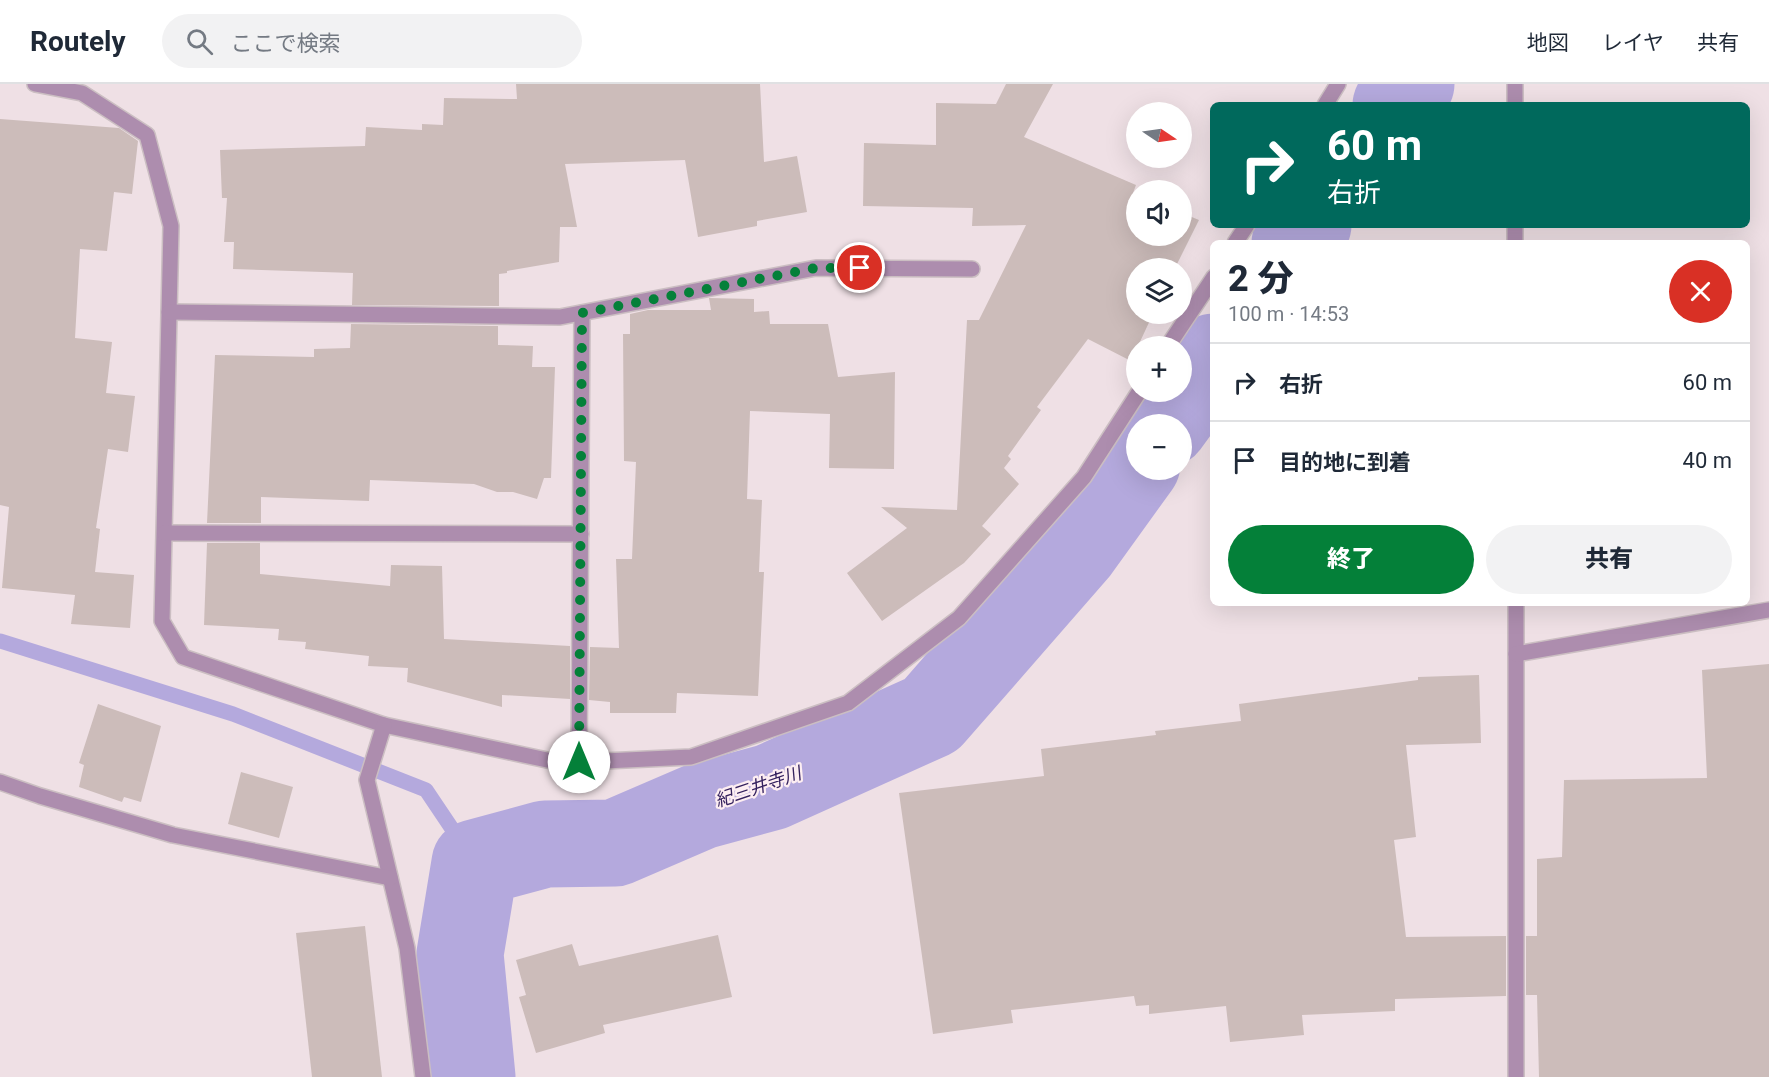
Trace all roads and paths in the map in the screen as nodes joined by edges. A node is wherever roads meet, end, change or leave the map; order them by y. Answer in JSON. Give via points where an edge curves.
{"nodes":[{"id":1,"x":35,"y":84,"type":"edge"},
{"id":2,"x":1338,"y":84,"type":"edge"},
{"id":3,"x":1515,"y":84,"type":"edge"},
{"id":4,"x":1327,"y":102,"type":"edge"},
{"id":5,"x":1515,"y":102,"type":"edge"},
{"id":6,"x":972,"y":269,"type":"dead end"},
{"id":7,"x":1210,"y":283,"type":"edge"},
{"id":8,"x":169,"y":312,"type":"junction"},
{"id":9,"x":582,"y":313,"type":"junction"},
{"id":10,"x":1175,"y":336,"type":"edge"},
{"id":11,"x":1133,"y":402,"type":"edge"},
{"id":12,"x":165,"y":532,"type":"junction"},
{"id":13,"x":581,"y":534,"type":"junction"},
{"id":14,"x":1516,"y":606,"type":"edge"},
{"id":15,"x":1769,"y":610,"type":"edge"},
{"id":16,"x":1516,"y":654,"type":"junction"},
{"id":17,"x":382,"y":732,"type":"junction"},
{"id":18,"x":579,"y":762,"type":"junction"},
{"id":19,"x":0,"y":782,"type":"edge"},
{"id":20,"x":390,"y":878,"type":"junction"},
{"id":21,"x":423,"y":1077,"type":"edge"},
{"id":22,"x":1516,"y":1077,"type":"edge"}],
"edges":[{"from":1,"to":8,"type":"street","via":[[82,93],[147,135],[171,226]]},
{"from":2,"to":4,"type":"street"},
{"from":3,"to":5,"type":"street"},
{"from":6,"to":9,"type":"street","via":[[816,268]]},
{"from":7,"to":10,"type":"street"},
{"from":8,"to":9,"type":"street","via":[[560,317]]},
{"from":8,"to":12,"type":"street"},
{"from":9,"to":13,"type":"street"},
{"from":11,"to":18,"type":"street","via":[[1084,477],[959,618],[848,703],[691,757]]},
{"from":12,"to":13,"type":"street"},
{"from":12,"to":17,"type":"street","via":[[162,621],[183,657]]},
{"from":13,"to":18,"type":"street"},
{"from":14,"to":16,"type":"street"},
{"from":15,"to":16,"type":"street"},
{"from":16,"to":22,"type":"street"},
{"from":17,"to":18,"type":"street","via":[[561,763]]},
{"from":17,"to":20,"type":"street","via":[[367,780]]},
{"from":19,"to":20,"type":"street","via":[[173,835]]},
{"from":20,"to":21,"type":"street","via":[[407,948]]}]}
